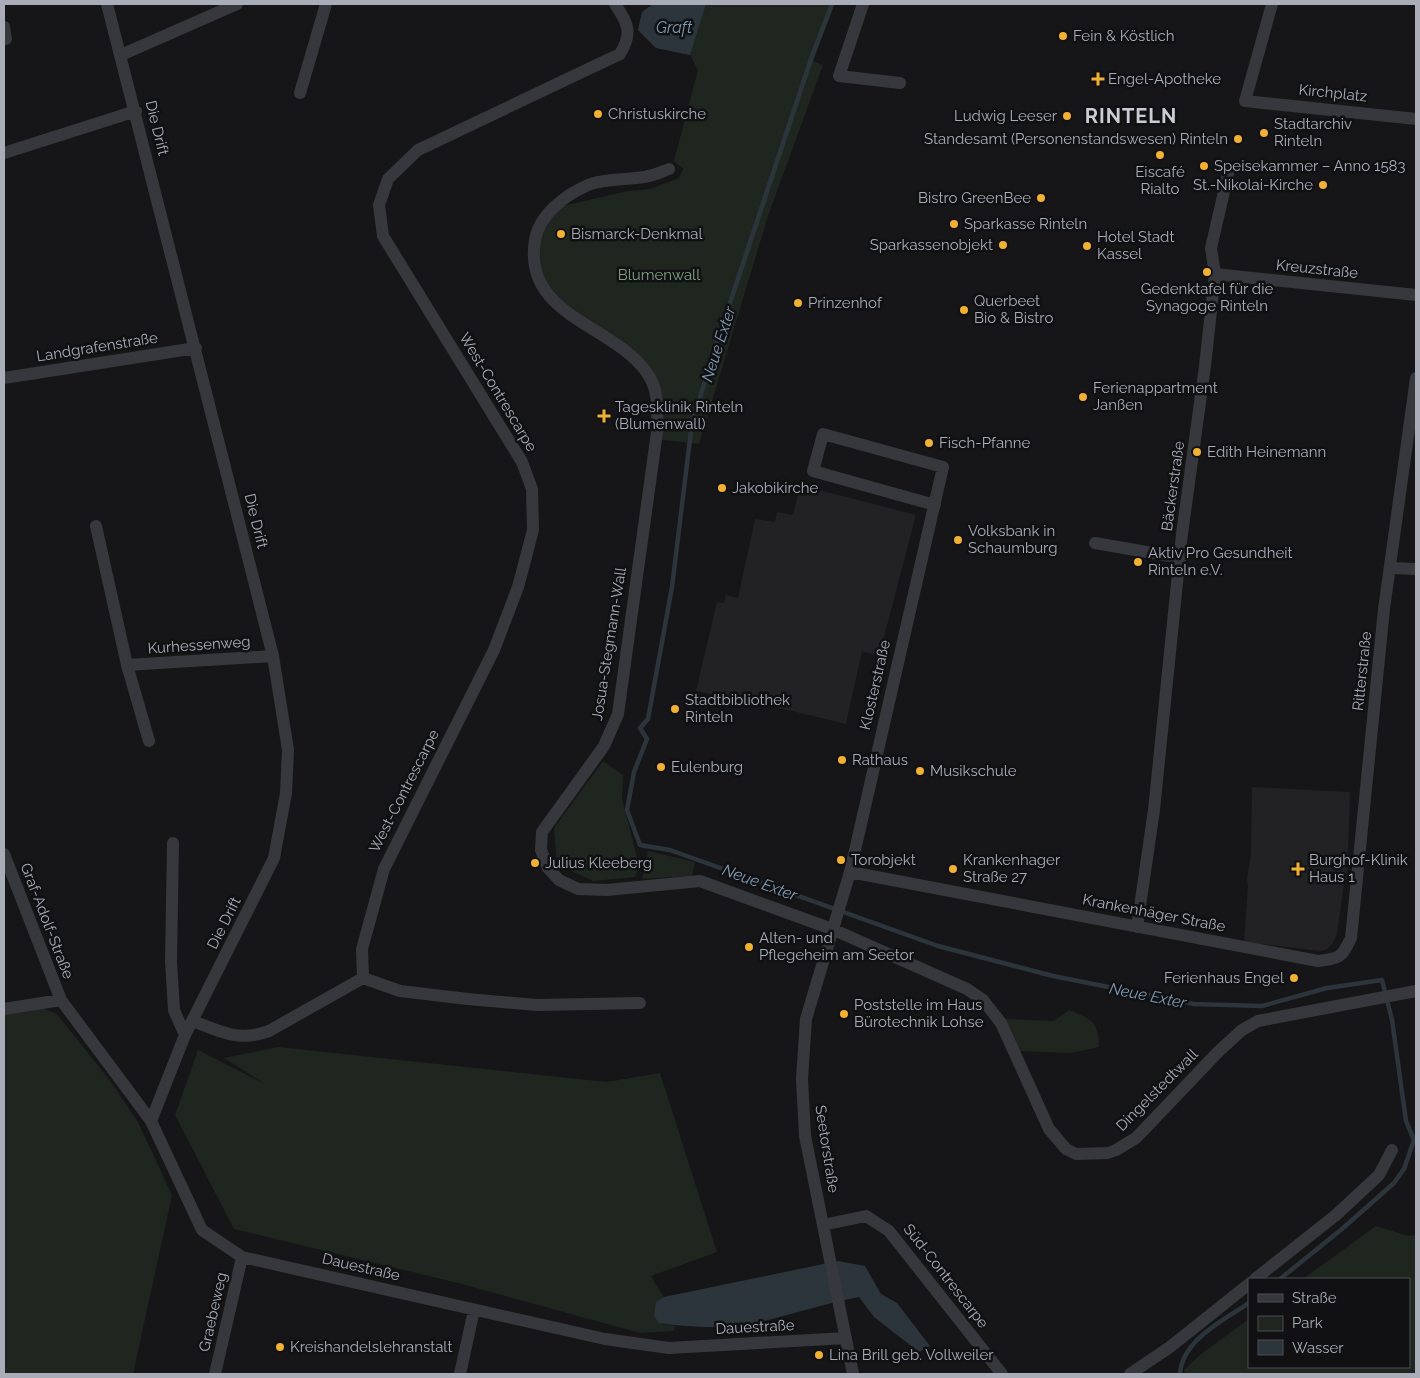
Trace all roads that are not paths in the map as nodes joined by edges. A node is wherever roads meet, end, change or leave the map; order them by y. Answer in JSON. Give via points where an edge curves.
{"nodes":[{"id":1,"x":107,"y":4,"type":"edge"},
{"id":2,"x":237,"y":4,"type":"edge"},
{"id":3,"x":326,"y":4,"type":"edge"},
{"id":4,"x":615,"y":4,"type":"edge"},
{"id":5,"x":863,"y":4,"type":"edge"},
{"id":6,"x":1272,"y":4,"type":"edge"},
{"id":7,"x":121,"y":56,"type":"junction"},
{"id":8,"x":900,"y":83,"type":"dead end"},
{"id":9,"x":300,"y":93,"type":"dead end"},
{"id":10,"x":136,"y":111,"type":"junction"},
{"id":11,"x":1416,"y":119,"type":"edge"},
{"id":12,"x":4,"y":153,"type":"edge"},
{"id":13,"x":669,"y":169,"type":"dead end"},
{"id":14,"x":1229,"y":170,"type":"dead end"},
{"id":15,"x":1215,"y":274,"type":"junction"},
{"id":16,"x":1416,"y":295,"type":"edge"},
{"id":17,"x":196,"y":348,"type":"junction"},
{"id":18,"x":4,"y":378,"type":"edge"},
{"id":19,"x":1416,"y":378,"type":"edge"},
{"id":20,"x":935,"y":505,"type":"junction"},
{"id":21,"x":96,"y":526,"type":"dead end"},
{"id":22,"x":1095,"y":543,"type":"dead end"},
{"id":23,"x":1181,"y":558,"type":"junction"},
{"id":24,"x":1390,"y":568,"type":"junction"},
{"id":25,"x":1416,"y":569,"type":"edge"},
{"id":26,"x":274,"y":656,"type":"junction"},
{"id":27,"x":127,"y":666,"type":"junction"},
{"id":28,"x":149,"y":741,"type":"dead end"},
{"id":29,"x":173,"y":843,"type":"dead end"},
{"id":30,"x":4,"y":854,"type":"edge"},
{"id":31,"x":850,"y":872,"type":"junction"},
{"id":32,"x":841,"y":902,"type":"joint"},
{"id":33,"x":1137,"y":927,"type":"junction"},
{"id":34,"x":832,"y":929,"type":"junction"},
{"id":35,"x":1333,"y":960,"type":"joint"},
{"id":36,"x":363,"y":978,"type":"junction"},
{"id":37,"x":1416,"y":990,"type":"edge"},
{"id":38,"x":61,"y":1000,"type":"junction"},
{"id":39,"x":640,"y":1003,"type":"dead end"},
{"id":40,"x":4,"y":1009,"type":"edge"},
{"id":41,"x":193,"y":1021,"type":"junction"},
{"id":42,"x":185,"y":1035,"type":"junction"},
{"id":43,"x":151,"y":1121,"type":"junction"},
{"id":44,"x":1392,"y":1150,"type":"dead end"},
{"id":45,"x":823,"y":1226,"type":"junction"},
{"id":46,"x":242,"y":1257,"type":"junction"},
{"id":47,"x":1256,"y":1278,"type":"edge"},
{"id":48,"x":1248,"y":1285,"type":"edge"},
{"id":49,"x":474,"y":1310,"type":"junction"},
{"id":50,"x":846,"y":1338,"type":"junction"},
{"id":51,"x":215,"y":1374,"type":"edge"},
{"id":52,"x":460,"y":1374,"type":"edge"},
{"id":53,"x":853,"y":1374,"type":"edge"},
{"id":54,"x":1002,"y":1374,"type":"edge"},
{"id":55,"x":1130,"y":1374,"type":"edge"}],
"edges":[{"from":1,"to":7,"type":"street","name":"Die Drift"},
{"from":2,"to":7,"type":"street"},
{"from":3,"to":9,"type":"street"},
{"from":4,"to":36,"type":"street","name":"West-Contrescarpe","via":[[627,22],[627,38],[620,54],[418,150],[388,179],[379,204],[383,236],[522,462],[532,490],[533,530],[518,587],[494,650],[384,869],[362,949]]},
{"from":5,"to":8,"type":"street","via":[[839,76]]},
{"from":6,"to":11,"type":"street","name":"Kirchplatz","via":[[1246,101]]},
{"from":7,"to":10,"type":"street","name":"Die Drift"},
{"from":10,"to":12,"type":"street"},
{"from":10,"to":17,"type":"street","name":"Die Drift"},
{"from":13,"to":34,"type":"street","name":"Josua-Stegmann-Wall","via":[[646,177],[589,185],[560,201],[537,227],[533,252],[536,275],[547,293],[574,319],[631,356],[648,373],[657,392],[657,432],[618,714],[604,746],[542,832],[541,850],[548,868],[559,880],[578,888],[607,890],[700,880]]},
{"from":14,"to":15,"type":"street","name":"Bäckerstraße","via":[[1211,248]]},
{"from":15,"to":16,"type":"street","name":"Kreuzstraße"},
{"from":15,"to":23,"type":"street","name":"Bäckerstraße"},
{"from":17,"to":18,"type":"street","name":"Landgrafenstraße"},
{"from":17,"to":26,"type":"street","name":"Die Drift"},
{"from":19,"to":24,"type":"street","name":"Ritterstraße"},
{"from":20,"to":20,"type":"street","name":"Klosterstraße","via":[[943,467],[823,434],[813,471]]},
{"from":20,"to":31,"type":"street","name":"Klosterstraße"},
{"from":21,"to":27,"type":"street","name":"Kurhessenweg"},
{"from":22,"to":23,"type":"street"},
{"from":23,"to":33,"type":"street","name":"Bäckerstraße","via":[[1156,795]]},
{"from":24,"to":25,"type":"street"},
{"from":24,"to":35,"type":"street","name":"Ritterstraße","via":[[1351,938],[1343,955]]},
{"from":26,"to":27,"type":"street","name":"Kurhessenweg"},
{"from":26,"to":41,"type":"street","name":"Die Drift","via":[[288,750],[286,793],[274,858]]},
{"from":27,"to":28,"type":"street","name":"Kurhessenweg"},
{"from":29,"to":42,"type":"street","via":[[171,961],[174,1010]]},
{"from":30,"to":38,"type":"street","name":"Graf-Adolf-Straße"},
{"from":31,"to":32,"type":"street","name":"Klosterstraße"},
{"from":31,"to":33,"type":"street","name":"Krankenhäger Straße"},
{"from":32,"to":34,"type":"street","name":"Seetorstraße"},
{"from":33,"to":35,"type":"street","name":"Krankenhäger Straße","via":[[1318,961]]},
{"from":34,"to":37,"type":"street","name":"Dingelstedtwall","via":[[967,989],[984,1000],[1001,1024],[1048,1129],[1066,1149],[1076,1154],[1108,1153],[1136,1138],[1218,1052],[1242,1030],[1258,1021]]},
{"from":34,"to":45,"type":"street","name":"Seetorstraße","via":[[806,1019],[802,1079],[806,1136]]},
{"from":36,"to":39,"type":"street","via":[[400,991],[468,999],[537,1005]]},
{"from":36,"to":41,"type":"street","via":[[269,1031],[252,1037],[226,1034]]},
{"from":38,"to":40,"type":"street"},
{"from":38,"to":43,"type":"street","name":"Dauestraße"},
{"from":41,"to":42,"type":"street","name":"Die Drift"},
{"from":42,"to":43,"type":"street","name":"Die Drift"},
{"from":43,"to":46,"type":"street","name":"Dauestraße","via":[[202,1230]]},
{"from":44,"to":47,"type":"street","via":[[1379,1176],[1336,1216]]},
{"from":45,"to":50,"type":"street","name":"Seetorstraße"},
{"from":45,"to":54,"type":"street","name":"Süd-Contrescarpe","via":[[866,1216],[889,1230]]},
{"from":46,"to":49,"type":"street","name":"Dauestraße"},
{"from":46,"to":51,"type":"street","name":"Graebeweg"},
{"from":48,"to":55,"type":"street","via":[[1170,1347]]},
{"from":49,"to":50,"type":"street","name":"Dauestraße","via":[[604,1339],[669,1348]]},
{"from":49,"to":52,"type":"street"},
{"from":50,"to":53,"type":"street","name":"Seetorstraße"}]}
